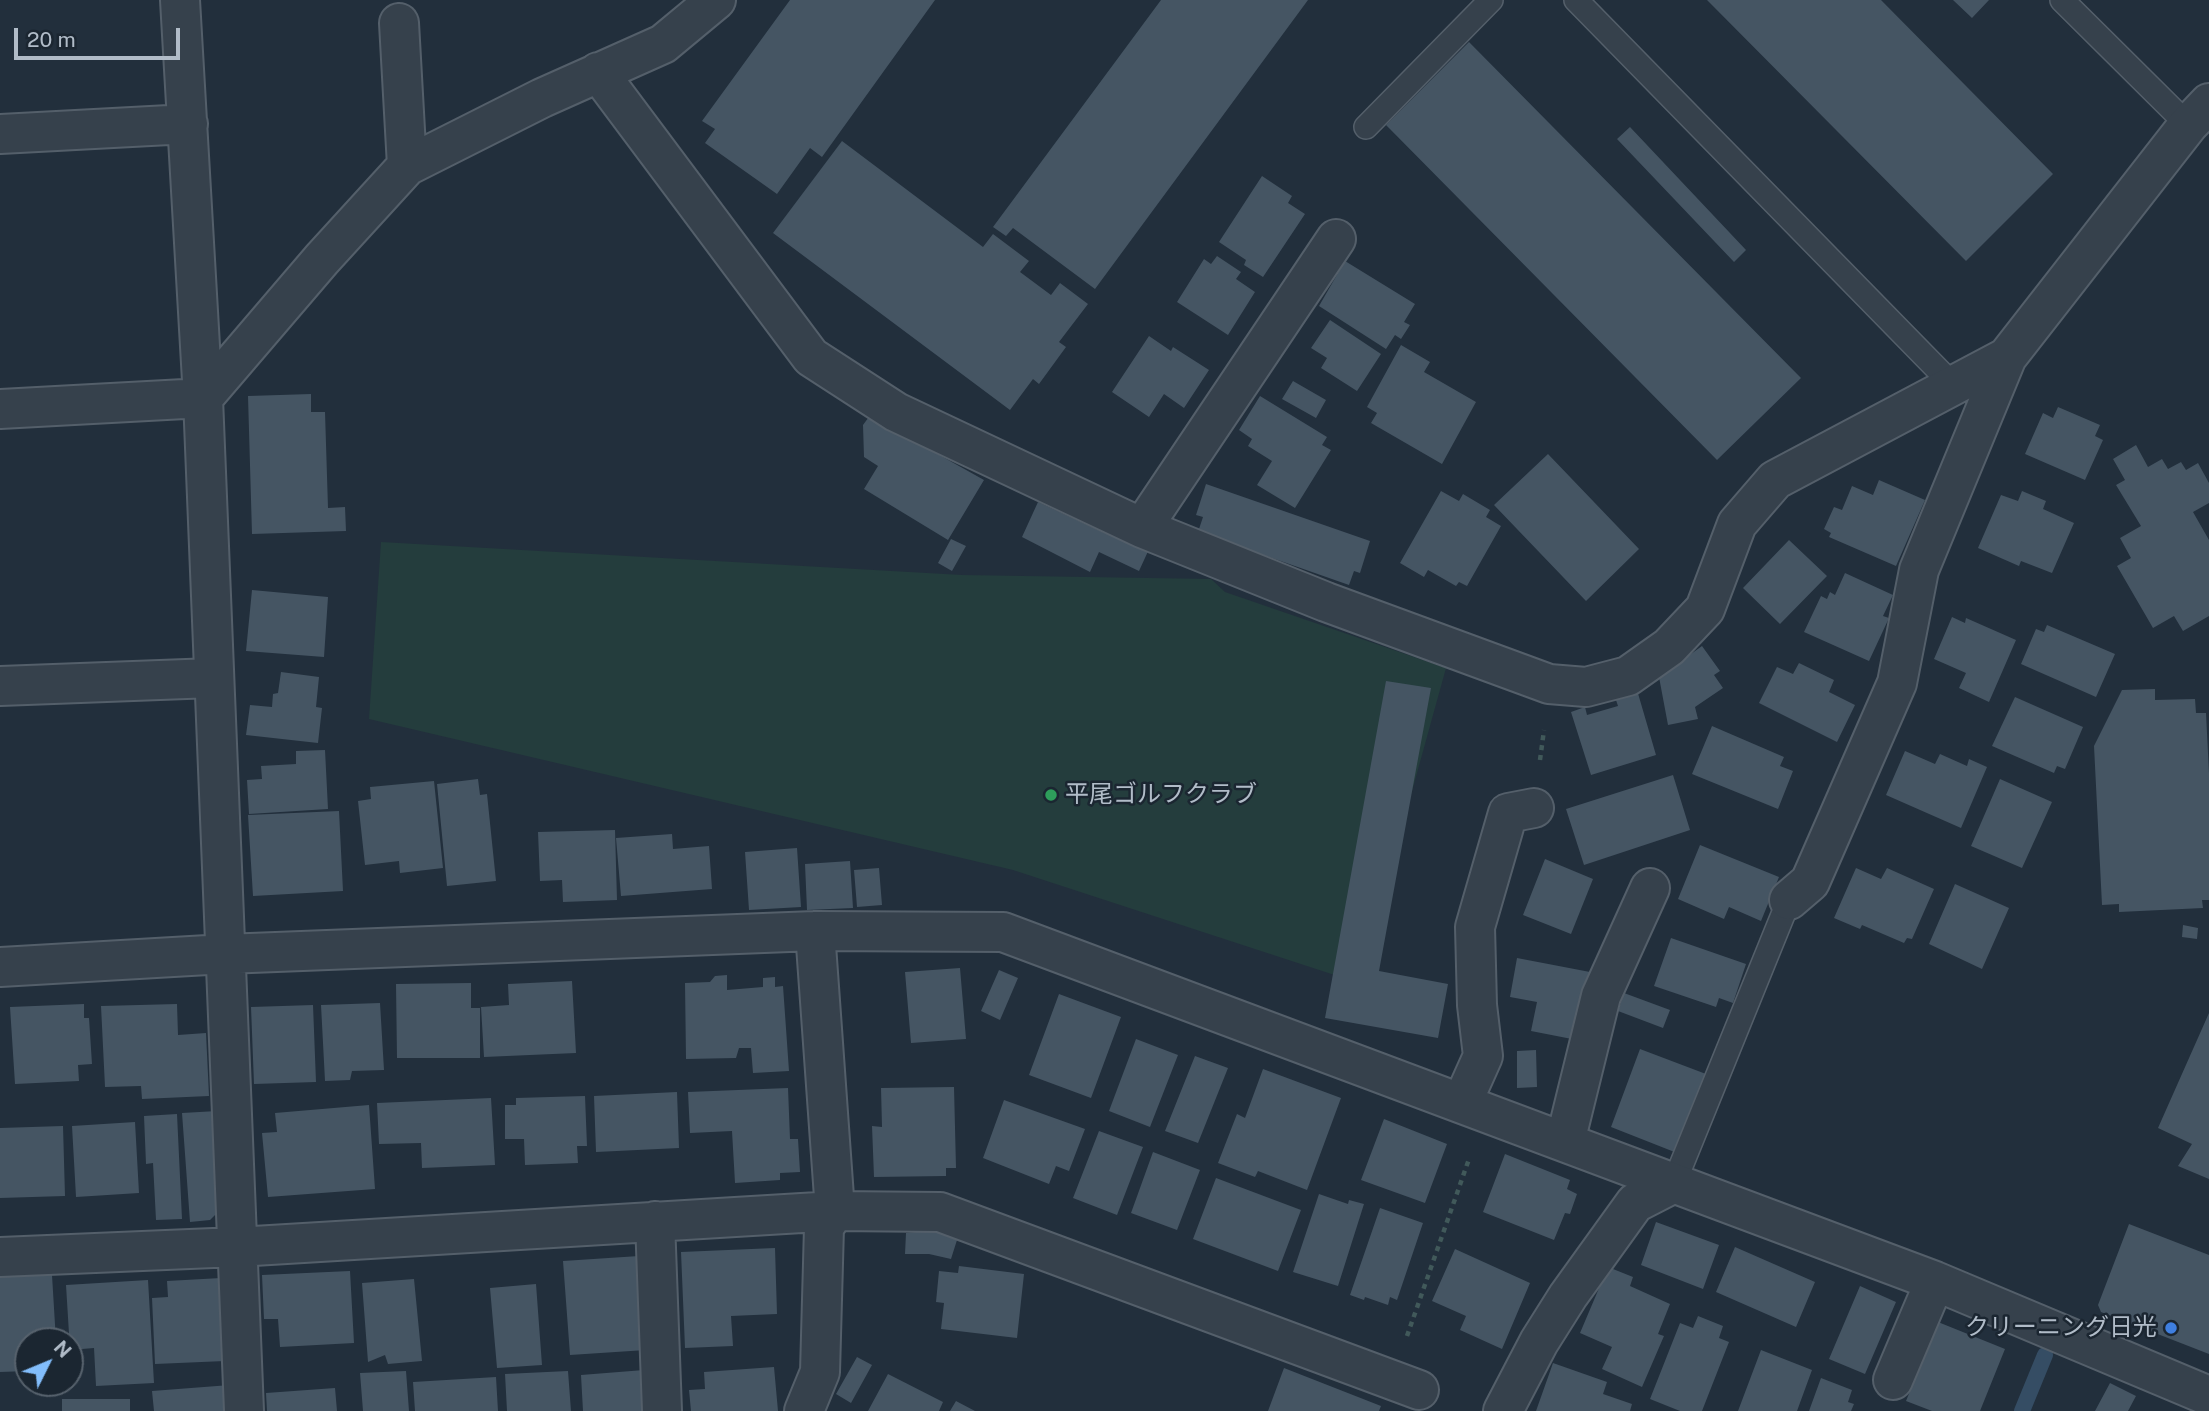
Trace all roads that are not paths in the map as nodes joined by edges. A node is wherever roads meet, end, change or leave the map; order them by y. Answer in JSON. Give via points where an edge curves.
{"nodes":[{"id":1,"x":180,"y":0,"type":"edge"},
{"id":2,"x":716,"y":0,"type":"edge"},
{"id":3,"x":1492,"y":0,"type":"edge"},
{"id":4,"x":1576,"y":0,"type":"edge"},
{"id":5,"x":2062,"y":0,"type":"edge"},
{"id":6,"x":399,"y":23,"type":"dead end"},
{"id":7,"x":598,"y":72,"type":"junction"},
{"id":8,"x":2198,"y":114,"type":"edge"},
{"id":9,"x":188,"y":124,"type":"junction"},
{"id":10,"x":1366,"y":127,"type":"dead end"},
{"id":11,"x":0,"y":134,"type":"edge"},
{"id":12,"x":407,"y":166,"type":"junction"},
{"id":13,"x":1336,"y":239,"type":"dead end"},
{"id":14,"x":2007,"y":357,"type":"junction"},
{"id":15,"x":1954,"y":386,"type":"junction"},
{"id":16,"x":202,"y":398,"type":"junction"},
{"id":17,"x":0,"y":409,"type":"edge"},
{"id":18,"x":1142,"y":528,"type":"junction"},
{"id":19,"x":213,"y":678,"type":"junction"},
{"id":20,"x":0,"y":686,"type":"edge"},
{"id":21,"x":1534,"y":808,"type":"road end"},
{"id":22,"x":1650,"y":888,"type":"dead end"},
{"id":23,"x":1789,"y":900,"type":"joint"},
{"id":24,"x":815,"y":931,"type":"junction"},
{"id":25,"x":225,"y":954,"type":"junction"},
{"id":26,"x":0,"y":967,"type":"edge"},
{"id":27,"x":1474,"y":1108,"type":"junction"},
{"id":28,"x":1565,"y":1142,"type":"junction"},
{"id":29,"x":1674,"y":1183,"type":"junction"},
{"id":30,"x":835,"y":1211,"type":"junction"},
{"id":31,"x":655,"y":1221,"type":"junction"},
{"id":32,"x":237,"y":1247,"type":"junction"},
{"id":33,"x":0,"y":1257,"type":"edge"},
{"id":34,"x":1936,"y":1281,"type":"junction"},
{"id":35,"x":1893,"y":1380,"type":"dead end"},
{"id":36,"x":1405,"y":1385,"type":"road end"},
{"id":37,"x":2209,"y":1396,"type":"edge"},
{"id":38,"x":244,"y":1411,"type":"edge"},
{"id":39,"x":662,"y":1411,"type":"edge"},
{"id":40,"x":804,"y":1411,"type":"edge"},
{"id":41,"x":1503,"y":1411,"type":"edge"}],
"edges":[{"from":1,"to":9,"type":"street"},
{"from":2,"to":7,"type":"street","via":[[663,44]]},
{"from":3,"to":10,"type":"lane"},
{"from":4,"to":15,"type":"lane"},
{"from":5,"to":8,"type":"lane"},
{"from":6,"to":12,"type":"street"},
{"from":7,"to":12,"type":"street"},
{"from":7,"to":18,"type":"street","via":[[811,357],[896,412]]},
{"from":8,"to":14,"type":"street"},
{"from":9,"to":11,"type":"street"},
{"from":9,"to":16,"type":"street"},
{"from":12,"to":16,"type":"street"},
{"from":13,"to":18,"type":"street"},
{"from":14,"to":15,"type":"street"},
{"from":14,"to":23,"type":"street","via":[[1919,570],[1897,683],[1810,882]]},
{"from":15,"to":18,"type":"street","via":[[1775,480],[1737,524],[1704,609],[1669,647],[1628,676],[1586,687],[1549,684]]},
{"from":16,"to":17,"type":"street"},
{"from":16,"to":19,"type":"street"},
{"from":19,"to":20,"type":"street"},
{"from":19,"to":25,"type":"street"},
{"from":21,"to":27,"type":"street","via":[[1508,813],[1475,927],[1483,1056]]},
{"from":22,"to":28,"type":"street","via":[[1601,996]]},
{"from":23,"to":29,"type":"lane"},
{"from":24,"to":25,"type":"street"},
{"from":24,"to":27,"type":"street","via":[[1003,932]]},
{"from":24,"to":30,"type":"street"},
{"from":25,"to":26,"type":"street"},
{"from":25,"to":32,"type":"street"},
{"from":27,"to":28,"type":"street"},
{"from":28,"to":29,"type":"street"},
{"from":29,"to":34,"type":"street"},
{"from":29,"to":41,"type":"street","via":[[1635,1203],[1568,1296]]},
{"from":30,"to":31,"type":"street"},
{"from":30,"to":36,"type":"street","via":[[940,1213]]},
{"from":30,"to":40,"type":"street","via":[[824,1227],[820,1372]]},
{"from":31,"to":32,"type":"street"},
{"from":31,"to":39,"type":"street"},
{"from":32,"to":33,"type":"street"},
{"from":32,"to":38,"type":"street"},
{"from":34,"to":35,"type":"street"},
{"from":34,"to":37,"type":"street"}]}
